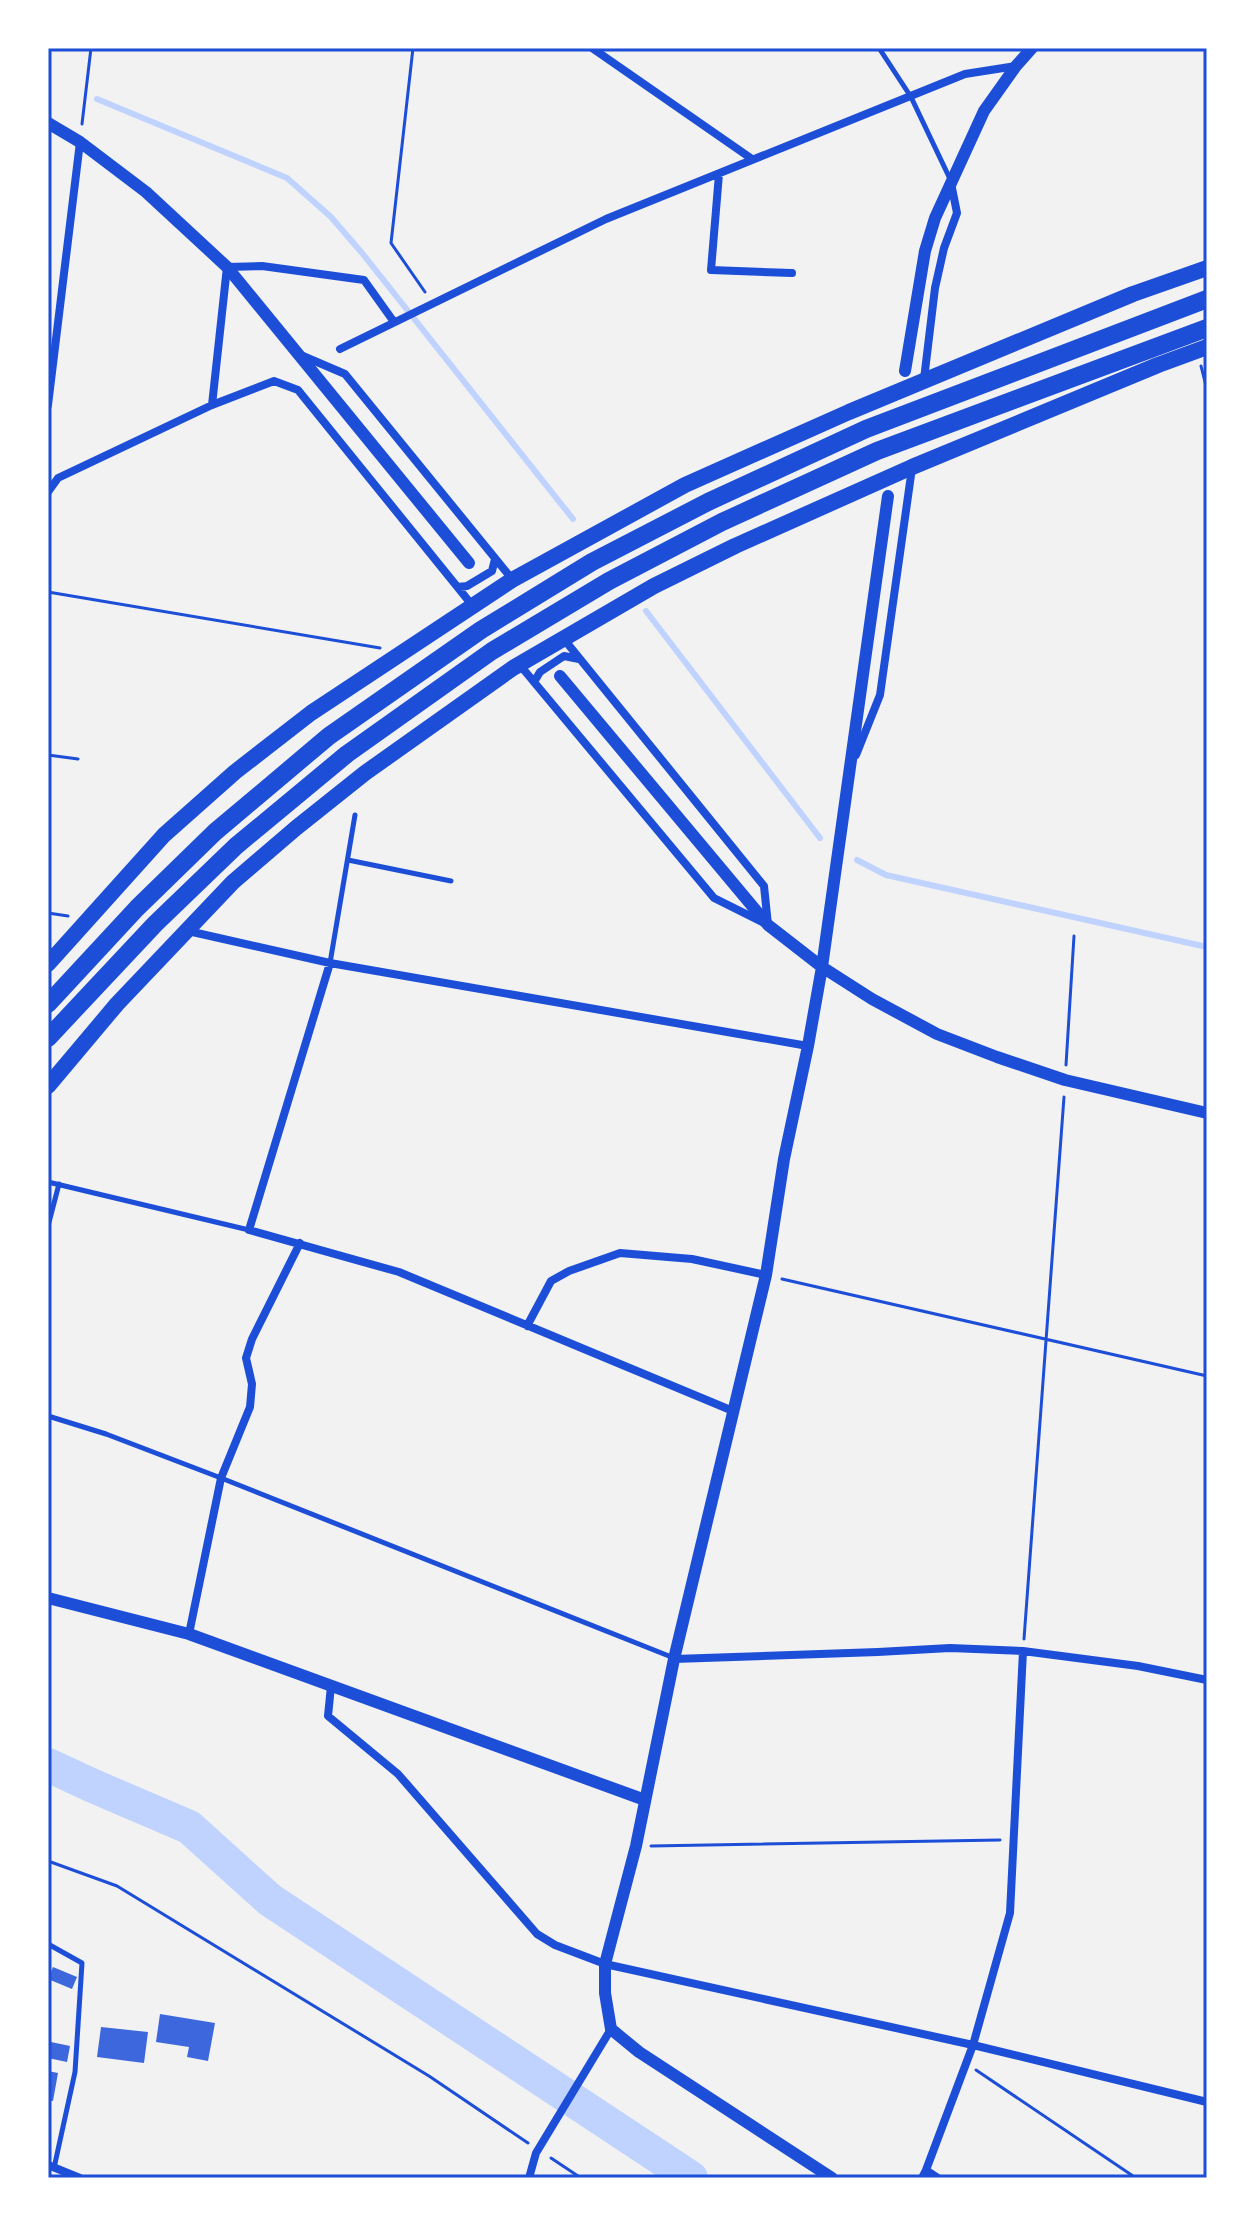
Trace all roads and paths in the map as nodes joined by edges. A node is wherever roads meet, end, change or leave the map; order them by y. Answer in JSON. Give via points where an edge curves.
{"nodes":[{"id":1,"x":91,"y":48,"type":"edge"},
{"id":2,"x":413,"y":48,"type":"edge"},
{"id":3,"x":592,"y":48,"type":"edge"},
{"id":4,"x":879,"y":48,"type":"edge"},
{"id":5,"x":1032,"y":48,"type":"edge"},
{"id":6,"x":1016,"y":66,"type":"junction"},
{"id":7,"x":911,"y":97,"type":"junction"},
{"id":8,"x":48,"y":123,"type":"edge"},
{"id":9,"x":80,"y":142,"type":"junction"},
{"id":10,"x":752,"y":159,"type":"junction"},
{"id":11,"x":719,"y":174,"type":"junction"},
{"id":12,"x":951,"y":182,"type":"junction"},
{"id":13,"x":227,"y":267,"type":"junction"},
{"id":14,"x":1207,"y":268,"type":"edge"},
{"id":15,"x":792,"y":273,"type":"dead end"},
{"id":16,"x":1207,"y":299,"type":"edge"},
{"id":17,"x":428,"y":305,"type":"junction"},
{"id":18,"x":394,"y":322,"type":"junction"},
{"id":19,"x":1207,"y":328,"type":"edge"},
{"id":20,"x":340,"y":349,"type":"dead end"},
{"id":21,"x":1202,"y":349,"type":"edge"},
{"id":22,"x":297,"y":353,"type":"junction"},
{"id":23,"x":905,"y":371,"type":"dead end"},
{"id":24,"x":924,"y":379,"type":"junction"},
{"id":25,"x":1207,"y":390,"type":"edge"},
{"id":26,"x":48,"y":405,"type":"edge"},
{"id":27,"x":212,"y":405,"type":"junction"},
{"id":28,"x":912,"y":467,"type":"junction"},
{"id":29,"x":48,"y":492,"type":"edge"},
{"id":30,"x":888,"y":496,"type":"dead end"},
{"id":31,"x":495,"y":559,"type":"junction"},
{"id":32,"x":469,"y":563,"type":"dead end"},
{"id":33,"x":512,"y":580,"type":"junction"},
{"id":34,"x":458,"y":587,"type":"junction"},
{"id":35,"x":48,"y":592,"type":"edge"},
{"id":36,"x":472,"y":605,"type":"junction"},
{"id":37,"x":562,"y":637,"type":"junction"},
{"id":38,"x":399,"y":655,"type":"junction"},
{"id":39,"x":579,"y":659,"type":"junction"},
{"id":40,"x":519,"y":664,"type":"junction"},
{"id":41,"x":560,"y":676,"type":"dead end"},
{"id":42,"x":534,"y":682,"type":"junction"},
{"id":43,"x":48,"y":755,"type":"edge"},
{"id":44,"x":78,"y":759,"type":"dead end"},
{"id":45,"x":850,"y":769,"type":"junction"},
{"id":46,"x":355,"y":815,"type":"dead end"},
{"id":47,"x":348,"y":860,"type":"junction"},
{"id":48,"x":451,"y":881,"type":"dead end"},
{"id":49,"x":768,"y":925,"type":"junction"},
{"id":50,"x":187,"y":930,"type":"junction"},
{"id":51,"x":1074,"y":936,"type":"dead end"},
{"id":52,"x":330,"y":963,"type":"junction"},
{"id":53,"x":48,"y":964,"type":"edge"},
{"id":54,"x":822,"y":967,"type":"junction"},
{"id":55,"x":48,"y":1004,"type":"edge"},
{"id":56,"x":48,"y":1038,"type":"edge"},
{"id":57,"x":808,"y":1046,"type":"junction"},
{"id":58,"x":1065,"y":1080,"type":"junction"},
{"id":59,"x":48,"y":1086,"type":"edge"},
{"id":60,"x":1207,"y":1113,"type":"edge"},
{"id":61,"x":48,"y":1182,"type":"edge"},
{"id":62,"x":59,"y":1184,"type":"junction"},
{"id":63,"x":48,"y":1226,"type":"edge"},
{"id":64,"x":249,"y":1230,"type":"junction"},
{"id":65,"x":300,"y":1243,"type":"junction"},
{"id":66,"x":766,"y":1275,"type":"junction"},
{"id":67,"x":527,"y":1326,"type":"junction"},
{"id":68,"x":1046,"y":1340,"type":"junction"},
{"id":69,"x":1207,"y":1376,"type":"edge"},
{"id":70,"x":733,"y":1411,"type":"junction"},
{"id":71,"x":48,"y":1416,"type":"edge"},
{"id":72,"x":221,"y":1478,"type":"junction"},
{"id":73,"x":48,"y":1598,"type":"edge"},
{"id":74,"x":189,"y":1634,"type":"junction"},
{"id":75,"x":1023,"y":1651,"type":"junction"},
{"id":76,"x":674,"y":1659,"type":"junction"},
{"id":77,"x":1207,"y":1680,"type":"edge"},
{"id":78,"x":331,"y":1686,"type":"junction"},
{"id":79,"x":645,"y":1800,"type":"junction"},
{"id":80,"x":1014,"y":1840,"type":"junction"},
{"id":81,"x":636,"y":1846,"type":"junction"},
{"id":82,"x":48,"y":1861,"type":"edge"},
{"id":83,"x":48,"y":1944,"type":"edge"},
{"id":84,"x":605,"y":1964,"type":"junction"},
{"id":85,"x":611,"y":2029,"type":"junction"},
{"id":86,"x":973,"y":2045,"type":"junction"},
{"id":87,"x":966,"y":2064,"type":"junction"},
{"id":88,"x":1207,"y":2102,"type":"edge"},
{"id":89,"x":530,"y":2144,"type":"dead end"},
{"id":90,"x":540,"y":2153,"type":"junction"},
{"id":91,"x":57,"y":2170,"type":"edge"},
{"id":92,"x":924,"y":2174,"type":"edge"},
{"id":93,"x":80,"y":2178,"type":"edge"},
{"id":94,"x":529,"y":2178,"type":"edge"},
{"id":95,"x":581,"y":2178,"type":"edge"},
{"id":96,"x":832,"y":2178,"type":"edge"},
{"id":97,"x":938,"y":2178,"type":"edge"},
{"id":98,"x":1136,"y":2178,"type":"edge"}],
"edges":[{"from":1,"to":9,"type":"path"},
{"from":2,"to":17,"type":"path","via":[[391,243]]},
{"from":3,"to":10,"type":"street"},
{"from":4,"to":7,"type":"lane"},
{"from":5,"to":6,"type":"street"},
{"from":6,"to":7,"type":"street","via":[[965,74]]},
{"from":6,"to":12,"type":"street","via":[[984,111]]},
{"from":7,"to":10,"type":"street"},
{"from":7,"to":12,"type":"lane"},
{"from":8,"to":9,"type":"street"},
{"from":9,"to":13,"type":"street","via":[[146,192]]},
{"from":9,"to":26,"type":"street"},
{"from":10,"to":11,"type":"street"},
{"from":11,"to":15,"type":"street","via":[[711,270]]},
{"from":11,"to":17,"type":"street","via":[[606,219]]},
{"from":12,"to":23,"type":"street","via":[[925,251]]},
{"from":12,"to":24,"type":"street","via":[[957,213],[935,288]]},
{"from":13,"to":18,"type":"street","via":[[262,266],[364,280]]},
{"from":13,"to":22,"type":"street"},
{"from":13,"to":27,"type":"street"},
{"from":14,"to":24,"type":"main road"},
{"from":16,"to":55,"type":"highway","via":[[866,429],[708,502],[555,584],[329,736],[215,832]]},
{"from":17,"to":18,"type":"street"},
{"from":18,"to":20,"type":"street"},
{"from":19,"to":56,"type":"highway","via":[[877,451],[707,530],[492,651],[347,754],[236,846]]},
{"from":21,"to":25,"type":"path"},
{"from":21,"to":28,"type":"main road"},
{"from":22,"to":31,"type":"street","via":[[345,374]]},
{"from":22,"to":32,"type":"street"},
{"from":24,"to":33,"type":"main road","via":[[685,485]]},
{"from":27,"to":29,"type":"street","via":[[58,478]]},
{"from":27,"to":34,"type":"street","via":[[274,381],[298,390]]},
{"from":28,"to":37,"type":"main road","via":[[735,546]]},
{"from":28,"to":45,"type":"street","via":[[880,695]]},
{"from":30,"to":45,"type":"street"},
{"from":31,"to":33,"type":"street"},
{"from":31,"to":34,"type":"street","via":[[492,571]]},
{"from":33,"to":36,"type":"main road"},
{"from":34,"to":36,"type":"street"},
{"from":35,"to":38,"type":"path"},
{"from":36,"to":38,"type":"main road"},
{"from":37,"to":39,"type":"street"},
{"from":37,"to":40,"type":"main road"},
{"from":38,"to":53,"type":"main road","via":[[311,713],[223,783],[164,835]]},
{"from":39,"to":42,"type":"street","via":[[564,656]]},
{"from":39,"to":49,"type":"street","via":[[764,886]]},
{"from":40,"to":42,"type":"street"},
{"from":40,"to":50,"type":"main road","via":[[296,828]]},
{"from":41,"to":49,"type":"street"},
{"from":42,"to":49,"type":"street","via":[[714,898]]},
{"from":43,"to":44,"type":"path"},
{"from":45,"to":54,"type":"street"},
{"from":46,"to":47,"type":"lane"},
{"from":47,"to":48,"type":"lane"},
{"from":47,"to":52,"type":"lane"},
{"from":49,"to":54,"type":"street"},
{"from":50,"to":52,"type":"street"},
{"from":50,"to":59,"type":"main road"},
{"from":51,"to":58,"type":"path"},
{"from":52,"to":57,"type":"street"},
{"from":52,"to":64,"type":"street"},
{"from":54,"to":57,"type":"street"},
{"from":54,"to":58,"type":"street","via":[[937,1034]]},
{"from":57,"to":66,"type":"street"},
{"from":58,"to":60,"type":"street"},
{"from":58,"to":68,"type":"path"},
{"from":61,"to":62,"type":"lane"},
{"from":62,"to":63,"type":"lane"},
{"from":62,"to":64,"type":"lane"},
{"from":64,"to":65,"type":"street"},
{"from":65,"to":67,"type":"street","via":[[399,1272]]},
{"from":65,"to":72,"type":"street","via":[[252,1339],[246,1358],[250,1407]]},
{"from":66,"to":67,"type":"street","via":[[692,1259],[620,1253],[551,1281]]},
{"from":66,"to":68,"type":"path"},
{"from":66,"to":70,"type":"street"},
{"from":67,"to":70,"type":"street"},
{"from":68,"to":69,"type":"path"},
{"from":68,"to":75,"type":"path"},
{"from":70,"to":76,"type":"street"},
{"from":71,"to":72,"type":"lane"},
{"from":72,"to":74,"type":"street"},
{"from":72,"to":76,"type":"lane"},
{"from":73,"to":74,"type":"street"},
{"from":74,"to":78,"type":"street"},
{"from":75,"to":76,"type":"street","via":[[950,1648]]},
{"from":75,"to":77,"type":"street"},
{"from":75,"to":80,"type":"street"},
{"from":76,"to":79,"type":"street"},
{"from":78,"to":79,"type":"street"},
{"from":78,"to":84,"type":"street","via":[[328,1716],[398,1774],[537,1934]]},
{"from":79,"to":81,"type":"street"},
{"from":80,"to":81,"type":"path"},
{"from":80,"to":86,"type":"street","via":[[1010,1913]]},
{"from":81,"to":84,"type":"street"},
{"from":82,"to":89,"type":"path","via":[[117,1886],[429,2076]]},
{"from":83,"to":91,"type":"lane","via":[[82,1963],[75,2072]]},
{"from":84,"to":85,"type":"street"},
{"from":84,"to":86,"type":"street"},
{"from":85,"to":90,"type":"street"},
{"from":85,"to":96,"type":"street"},
{"from":86,"to":87,"type":"street"},
{"from":86,"to":88,"type":"street"},
{"from":87,"to":92,"type":"street"},
{"from":87,"to":98,"type":"path"},
{"from":90,"to":94,"type":"street"},
{"from":90,"to":95,"type":"path"},
{"from":91,"to":93,"type":"street"},
{"from":92,"to":97,"type":"street"}]}
